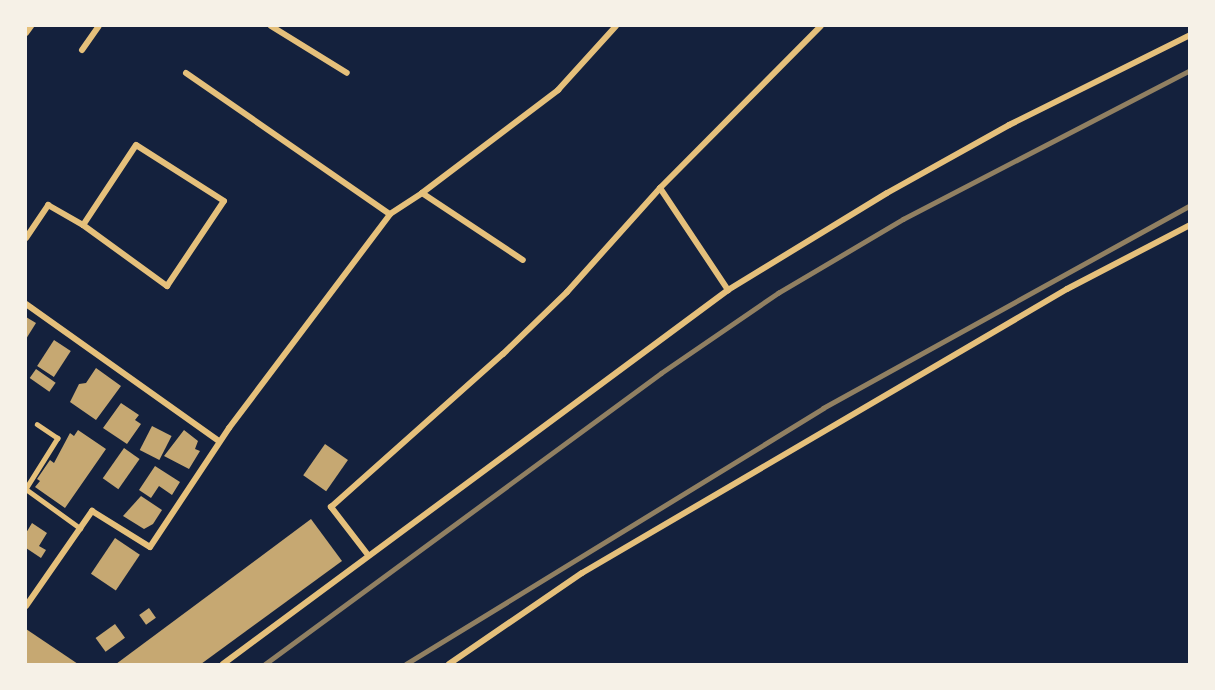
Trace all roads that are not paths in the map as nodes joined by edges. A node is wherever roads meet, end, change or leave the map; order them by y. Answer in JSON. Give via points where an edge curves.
{"nodes":[{"id":1,"x":31,"y":26,"type":"edge"},
{"id":2,"x":99,"y":26,"type":"edge"},
{"id":3,"x":272,"y":26,"type":"edge"},
{"id":4,"x":616,"y":26,"type":"edge"},
{"id":5,"x":820,"y":26,"type":"edge"},
{"id":6,"x":26,"y":33,"type":"edge"},
{"id":7,"x":1190,"y":35,"type":"edge"},
{"id":8,"x":82,"y":50,"type":"dead end"},
{"id":9,"x":186,"y":73,"type":"dead end"},
{"id":10,"x":347,"y":73,"type":"dead end"},
{"id":11,"x":660,"y":188,"type":"junction"},
{"id":12,"x":422,"y":193,"type":"junction"},
{"id":13,"x":390,"y":214,"type":"junction"},
{"id":14,"x":83,"y":225,"type":"junction"},
{"id":15,"x":1190,"y":225,"type":"edge"},
{"id":16,"x":26,"y":238,"type":"edge"},
{"id":17,"x":523,"y":260,"type":"dead end"},
{"id":18,"x":728,"y":290,"type":"junction"},
{"id":19,"x":26,"y":304,"type":"edge"},
{"id":20,"x":37,"y":424,"type":"dead end"},
{"id":21,"x":219,"y":441,"type":"junction"},
{"id":22,"x":80,"y":528,"type":"junction"},
{"id":23,"x":369,"y":555,"type":"junction"},
{"id":24,"x":26,"y":606,"type":"edge"},
{"id":25,"x":223,"y":664,"type":"edge"},
{"id":26,"x":449,"y":664,"type":"edge"}],
"edges":[{"from":1,"to":6,"type":"street"},
{"from":2,"to":8,"type":"street"},
{"from":3,"to":10,"type":"street"},
{"from":4,"to":12,"type":"street","via":[[558,90]]},
{"from":5,"to":11,"type":"street"},
{"from":7,"to":18,"type":"street","via":[[1009,125],[897,187]]},
{"from":9,"to":13,"type":"street"},
{"from":11,"to":18,"type":"street"},
{"from":11,"to":23,"type":"street","via":[[567,292],[331,507]]},
{"from":12,"to":13,"type":"street"},
{"from":12,"to":17,"type":"street"},
{"from":13,"to":21,"type":"street"},
{"from":14,"to":14,"type":"street","via":[[136,145],[224,201],[167,286]]},
{"from":14,"to":16,"type":"street","via":[[48,205]]},
{"from":15,"to":26,"type":"street","via":[[1067,289],[582,573]]},
{"from":18,"to":23,"type":"street"},
{"from":19,"to":21,"type":"street"},
{"from":20,"to":22,"type":"lane","via":[[58,438],[26,489]]},
{"from":21,"to":22,"type":"street","via":[[150,547],[92,511]]},
{"from":22,"to":24,"type":"street"},
{"from":23,"to":25,"type":"street"}]}
